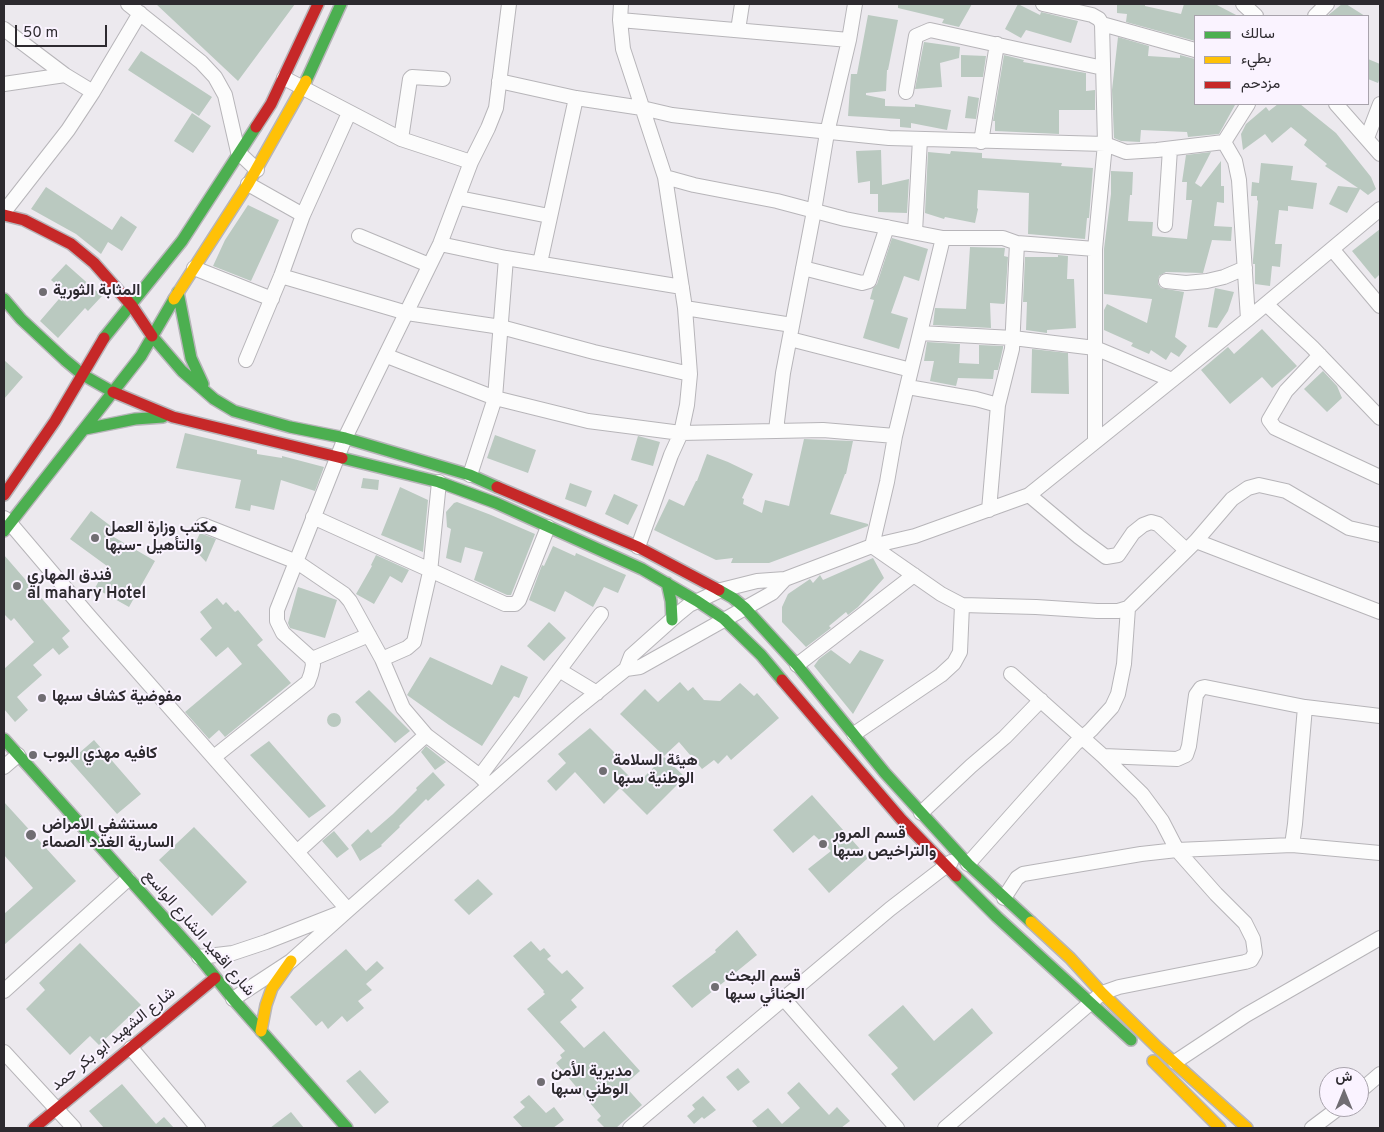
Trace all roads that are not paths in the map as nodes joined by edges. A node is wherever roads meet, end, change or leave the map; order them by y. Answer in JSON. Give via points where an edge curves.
{"nodes":[{"id":1,"x":128,"y":4,"type":"edge"},
{"id":2,"x":318,"y":4,"type":"edge"},
{"id":3,"x":341,"y":4,"type":"edge"},
{"id":4,"x":509,"y":4,"type":"edge"},
{"id":5,"x":621,"y":4,"type":"edge"},
{"id":6,"x":742,"y":4,"type":"edge"},
{"id":7,"x":855,"y":4,"type":"edge"},
{"id":8,"x":1044,"y":4,"type":"edge"},
{"id":9,"x":1243,"y":4,"type":"edge"},
{"id":10,"x":1326,"y":4,"type":"edge"},
{"id":11,"x":140,"y":13,"type":"junction"},
{"id":12,"x":1255,"y":15,"type":"edge"},
{"id":13,"x":1316,"y":15,"type":"edge"},
{"id":14,"x":620,"y":20,"type":"junction"},
{"id":15,"x":1102,"y":24,"type":"junction"},
{"id":16,"x":4,"y":29,"type":"edge"},
{"id":17,"x":738,"y":30,"type":"junction"},
{"id":18,"x":849,"y":40,"type":"junction"},
{"id":19,"x":997,"y":44,"type":"junction"},
{"id":20,"x":1194,"y":50,"type":"edge"},
{"id":21,"x":1103,"y":68,"type":"junction"},
{"id":22,"x":65,"y":75,"type":"junction"},
{"id":23,"x":284,"y":78,"type":"junction"},
{"id":24,"x":443,"y":79,"type":"dead end"},
{"id":25,"x":499,"y":81,"type":"junction"},
{"id":26,"x":4,"y":84,"type":"edge"},
{"id":27,"x":303,"y":88,"type":"junction"},
{"id":28,"x":94,"y":92,"type":"junction"},
{"id":29,"x":906,"y":92,"type":"dead end"},
{"id":30,"x":576,"y":98,"type":"junction"},
{"id":31,"x":1380,"y":104,"type":"edge"},
{"id":32,"x":1247,"y":105,"type":"edge"},
{"id":33,"x":1337,"y":105,"type":"edge"},
{"id":34,"x":642,"y":108,"type":"junction"},
{"id":35,"x":349,"y":113,"type":"junction"},
{"id":36,"x":827,"y":133,"type":"junction"},
{"id":37,"x":401,"y":138,"type":"junction"},
{"id":38,"x":1367,"y":138,"type":"junction"},
{"id":39,"x":920,"y":139,"type":"junction"},
{"id":40,"x":981,"y":142,"type":"junction"},
{"id":41,"x":1224,"y":142,"type":"junction"},
{"id":42,"x":1105,"y":144,"type":"junction"},
{"id":43,"x":1170,"y":148,"type":"junction"},
{"id":44,"x":238,"y":152,"type":"junction"},
{"id":45,"x":1380,"y":154,"type":"edge"},
{"id":46,"x":471,"y":162,"type":"junction"},
{"id":47,"x":256,"y":170,"type":"junction"},
{"id":48,"x":665,"y":177,"type":"junction"},
{"id":49,"x":248,"y":184,"type":"junction"},
{"id":50,"x":459,"y":198,"type":"junction"},
{"id":51,"x":1380,"y":209,"type":"edge"},
{"id":52,"x":814,"y":211,"type":"junction"},
{"id":53,"x":4,"y":214,"type":"edge"},
{"id":54,"x":303,"y":215,"type":"junction"},
{"id":55,"x":549,"y":216,"type":"junction"},
{"id":56,"x":1165,"y":224,"type":"dead end"},
{"id":57,"x":887,"y":227,"type":"junction"},
{"id":58,"x":915,"y":232,"type":"junction"},
{"id":59,"x":358,"y":236,"type":"dead end"},
{"id":60,"x":943,"y":238,"type":"junction"},
{"id":61,"x":1017,"y":243,"type":"junction"},
{"id":62,"x":440,"y":244,"type":"junction"},
{"id":63,"x":1095,"y":249,"type":"junction"},
{"id":64,"x":1332,"y":249,"type":"junction"},
{"id":65,"x":506,"y":258,"type":"junction"},
{"id":66,"x":540,"y":263,"type":"junction"},
{"id":67,"x":429,"y":265,"type":"junction"},
{"id":68,"x":194,"y":268,"type":"junction"},
{"id":69,"x":803,"y":268,"type":"junction"},
{"id":70,"x":1245,"y":268,"type":"junction"},
{"id":71,"x":281,"y":276,"type":"junction"},
{"id":72,"x":1166,"y":281,"type":"dead end"},
{"id":73,"x":682,"y":288,"type":"junction"},
{"id":74,"x":178,"y":292,"type":"junction"},
{"id":75,"x":4,"y":299,"type":"edge"},
{"id":76,"x":272,"y":299,"type":"junction"},
{"id":77,"x":1266,"y":304,"type":"junction"},
{"id":78,"x":132,"y":306,"type":"junction"},
{"id":79,"x":1380,"y":306,"type":"edge"},
{"id":80,"x":685,"y":308,"type":"junction"},
{"id":81,"x":406,"y":313,"type":"junction"},
{"id":82,"x":1248,"y":319,"type":"junction"},
{"id":83,"x":792,"y":325,"type":"junction"},
{"id":84,"x":501,"y":327,"type":"junction"},
{"id":85,"x":920,"y":332,"type":"junction"},
{"id":86,"x":152,"y":336,"type":"junction"},
{"id":87,"x":1013,"y":338,"type":"junction"},
{"id":88,"x":790,"y":340,"type":"junction"},
{"id":89,"x":1095,"y":348,"type":"junction"},
{"id":90,"x":1320,"y":355,"type":"junction"},
{"id":91,"x":387,"y":356,"type":"junction"},
{"id":92,"x":246,"y":360,"type":"dead end"},
{"id":93,"x":911,"y":370,"type":"junction"},
{"id":94,"x":690,"y":374,"type":"junction"},
{"id":95,"x":83,"y":375,"type":"junction"},
{"id":96,"x":1172,"y":380,"type":"junction"},
{"id":97,"x":908,"y":387,"type":"junction"},
{"id":98,"x":113,"y":392,"type":"junction"},
{"id":99,"x":495,"y":398,"type":"junction"},
{"id":100,"x":214,"y":399,"type":"junction"},
{"id":101,"x":998,"y":405,"type":"junction"},
{"id":102,"x":1380,"y":416,"type":"edge"},
{"id":103,"x":173,"y":417,"type":"junction"},
{"id":104,"x":85,"y":429,"type":"junction"},
{"id":105,"x":776,"y":430,"type":"junction"},
{"id":106,"x":681,"y":433,"type":"junction"},
{"id":107,"x":895,"y":436,"type":"junction"},
{"id":108,"x":345,"y":438,"type":"junction"},
{"id":109,"x":1095,"y":442,"type":"junction"},
{"id":110,"x":337,"y":458,"type":"junction"},
{"id":111,"x":470,"y":475,"type":"junction"},
{"id":112,"x":1380,"y":477,"type":"edge"},
{"id":113,"x":439,"y":482,"type":"junction"},
{"id":114,"x":4,"y":495,"type":"edge"},
{"id":115,"x":1029,"y":495,"type":"junction"},
{"id":116,"x":989,"y":510,"type":"junction"},
{"id":117,"x":314,"y":517,"type":"junction"},
{"id":118,"x":6,"y":524,"type":"edge"},
{"id":119,"x":203,"y":525,"type":"dead end"},
{"id":120,"x":548,"y":527,"type":"junction"},
{"id":121,"x":1380,"y":535,"type":"edge"},
{"id":122,"x":872,"y":546,"type":"junction"},
{"id":123,"x":1191,"y":546,"type":"junction"},
{"id":124,"x":638,"y":547,"type":"junction"},
{"id":125,"x":297,"y":562,"type":"junction"},
{"id":126,"x":430,"y":572,"type":"junction"},
{"id":127,"x":914,"y":575,"type":"junction"},
{"id":128,"x":786,"y":580,"type":"junction"},
{"id":129,"x":667,"y":583,"type":"junction"},
{"id":130,"x":721,"y":590,"type":"junction"},
{"id":131,"x":697,"y":601,"type":"junction"},
{"id":132,"x":962,"y":605,"type":"junction"},
{"id":133,"x":745,"y":608,"type":"junction"},
{"id":134,"x":1128,"y":608,"type":"junction"},
{"id":135,"x":1380,"y":612,"type":"edge"},
{"id":136,"x":601,"y":614,"type":"dead end"},
{"id":137,"x":724,"y":619,"type":"junction"},
{"id":138,"x":672,"y":620,"type":"junction"},
{"id":139,"x":370,"y":635,"type":"junction"},
{"id":140,"x":312,"y":659,"type":"junction"},
{"id":141,"x":382,"y":659,"type":"junction"},
{"id":142,"x":797,"y":665,"type":"junction"},
{"id":143,"x":626,"y":669,"type":"junction"},
{"id":144,"x":558,"y":670,"type":"junction"},
{"id":145,"x":1011,"y":674,"type":"dead end"},
{"id":146,"x":597,"y":693,"type":"junction"},
{"id":147,"x":1041,"y":700,"type":"junction"},
{"id":148,"x":1305,"y":707,"type":"junction"},
{"id":149,"x":1380,"y":716,"type":"edge"},
{"id":150,"x":426,"y":734,"type":"junction"},
{"id":151,"x":854,"y":734,"type":"junction"},
{"id":152,"x":1082,"y":737,"type":"junction"},
{"id":153,"x":4,"y":740,"type":"edge"},
{"id":154,"x":18,"y":755,"type":"junction"},
{"id":155,"x":1103,"y":756,"type":"junction"},
{"id":156,"x":214,"y":757,"type":"junction"},
{"id":157,"x":4,"y":767,"type":"edge"},
{"id":158,"x":485,"y":781,"type":"junction"},
{"id":159,"x":921,"y":813,"type":"junction"},
{"id":160,"x":1292,"y":845,"type":"junction"},
{"id":161,"x":1177,"y":850,"type":"junction"},
{"id":162,"x":297,"y":852,"type":"junction"},
{"id":163,"x":1380,"y":853,"type":"edge"},
{"id":164,"x":964,"y":860,"type":"junction"},
{"id":165,"x":946,"y":866,"type":"junction"},
{"id":166,"x":128,"y":879,"type":"junction"},
{"id":167,"x":1004,"y":898,"type":"junction"},
{"id":168,"x":348,"y":910,"type":"junction"},
{"id":169,"x":1380,"y":938,"type":"edge"},
{"id":170,"x":199,"y":958,"type":"junction"},
{"id":171,"x":291,"y":961,"type":"junction"},
{"id":172,"x":215,"y":978,"type":"junction"},
{"id":173,"x":4,"y":991,"type":"edge"},
{"id":174,"x":1102,"y":993,"type":"junction"},
{"id":175,"x":233,"y":999,"type":"junction"},
{"id":176,"x":784,"y":999,"type":"junction"},
{"id":177,"x":1091,"y":1003,"type":"junction"},
{"id":178,"x":261,"y":1031,"type":"junction"},
{"id":179,"x":131,"y":1048,"type":"junction"},
{"id":180,"x":4,"y":1052,"type":"edge"},
{"id":181,"x":1175,"y":1062,"type":"junction"},
{"id":182,"x":1380,"y":1074,"type":"edge"},
{"id":183,"x":1369,"y":1083,"type":"edge"},
{"id":184,"x":57,"y":1108,"type":"junction"},
{"id":185,"x":1327,"y":1117,"type":"edge"},
{"id":186,"x":34,"y":1128,"type":"edge"},
{"id":187,"x":74,"y":1128,"type":"edge"},
{"id":188,"x":198,"y":1128,"type":"edge"},
{"id":189,"x":347,"y":1128,"type":"edge"},
{"id":190,"x":630,"y":1128,"type":"edge"},
{"id":191,"x":897,"y":1128,"type":"edge"},
{"id":192,"x":945,"y":1128,"type":"edge"},
{"id":193,"x":1220,"y":1128,"type":"edge"},
{"id":194,"x":1247,"y":1128,"type":"edge"},
{"id":195,"x":1312,"y":1128,"type":"edge"}],
"edges":[{"from":1,"to":11,"type":"street"},
{"from":2,"to":23,"type":"main road"},
{"from":3,"to":27,"type":"main road"},
{"from":4,"to":25,"type":"street"},
{"from":5,"to":14,"type":"street"},
{"from":6,"to":17,"type":"street"},
{"from":7,"to":18,"type":"street"},
{"from":8,"to":15,"type":"street","via":[[1092,16]]},
{"from":9,"to":12,"type":"street"},
{"from":10,"to":13,"type":"street"},
{"from":11,"to":28,"type":"street"},
{"from":11,"to":44,"type":"street","via":[[215,77],[225,94]]},
{"from":14,"to":17,"type":"street"},
{"from":14,"to":34,"type":"street","via":[[624,49]]},
{"from":15,"to":20,"type":"street"},
{"from":15,"to":21,"type":"street"},
{"from":16,"to":22,"type":"street"},
{"from":17,"to":18,"type":"street"},
{"from":18,"to":36,"type":"street"},
{"from":19,"to":21,"type":"street"},
{"from":19,"to":29,"type":"street","via":[[930,30],[921,33],[916,36]]},
{"from":19,"to":40,"type":"street"},
{"from":21,"to":42,"type":"street"},
{"from":22,"to":26,"type":"street"},
{"from":22,"to":28,"type":"street"},
{"from":23,"to":27,"type":"street"},
{"from":23,"to":44,"type":"main road","via":[[271,104]]},
{"from":24,"to":37,"type":"street","via":[[410,79]]},
{"from":25,"to":30,"type":"street"},
{"from":25,"to":46,"type":"street","via":[[496,108]]},
{"from":27,"to":35,"type":"street"},
{"from":27,"to":47,"type":"main road"},
{"from":28,"to":53,"type":"street"},
{"from":30,"to":34,"type":"street"},
{"from":30,"to":55,"type":"street"},
{"from":31,"to":38,"type":"street"},
{"from":32,"to":41,"type":"street"},
{"from":33,"to":38,"type":"street"},
{"from":34,"to":36,"type":"street","via":[[672,115]]},
{"from":34,"to":48,"type":"street"},
{"from":35,"to":37,"type":"street"},
{"from":35,"to":54,"type":"street"},
{"from":36,"to":39,"type":"street"},
{"from":36,"to":52,"type":"street"},
{"from":37,"to":46,"type":"street"},
{"from":38,"to":45,"type":"street"},
{"from":39,"to":40,"type":"street"},
{"from":39,"to":58,"type":"street"},
{"from":40,"to":42,"type":"street"},
{"from":41,"to":43,"type":"street"},
{"from":41,"to":70,"type":"street","via":[[1235,161],[1239,180]]},
{"from":42,"to":43,"type":"street","via":[[1126,152]]},
{"from":42,"to":63,"type":"street"},
{"from":43,"to":56,"type":"street"},
{"from":44,"to":47,"type":"street"},
{"from":44,"to":78,"type":"main road","via":[[182,241]]},
{"from":46,"to":50,"type":"street"},
{"from":47,"to":49,"type":"main road"},
{"from":48,"to":52,"type":"street"},
{"from":48,"to":73,"type":"street"},
{"from":49,"to":54,"type":"street"},
{"from":49,"to":68,"type":"main road"},
{"from":50,"to":55,"type":"street"},
{"from":50,"to":62,"type":"street"},
{"from":51,"to":64,"type":"street"},
{"from":52,"to":57,"type":"street"},
{"from":52,"to":69,"type":"street"},
{"from":53,"to":78,"type":"main road","via":[[24,220],[71,244],[94,263]]},
{"from":54,"to":71,"type":"street"},
{"from":55,"to":66,"type":"street"},
{"from":57,"to":58,"type":"street"},
{"from":57,"to":69,"type":"street","via":[[869,281],[862,283]]},
{"from":58,"to":60,"type":"street"},
{"from":59,"to":67,"type":"street"},
{"from":60,"to":61,"type":"street","via":[[1003,238]]},
{"from":60,"to":85,"type":"street"},
{"from":61,"to":63,"type":"street"},
{"from":61,"to":87,"type":"street"},
{"from":62,"to":65,"type":"street"},
{"from":62,"to":67,"type":"street"},
{"from":63,"to":89,"type":"street"},
{"from":64,"to":77,"type":"street"},
{"from":64,"to":79,"type":"street"},
{"from":65,"to":66,"type":"street"},
{"from":65,"to":84,"type":"street"},
{"from":66,"to":73,"type":"street"},
{"from":67,"to":81,"type":"street"},
{"from":68,"to":74,"type":"main road"},
{"from":68,"to":76,"type":"street"},
{"from":69,"to":83,"type":"street"},
{"from":70,"to":72,"type":"street","via":[[1208,281]]},
{"from":70,"to":82,"type":"street"},
{"from":71,"to":76,"type":"street"},
{"from":71,"to":81,"type":"street"},
{"from":73,"to":80,"type":"street"},
{"from":74,"to":86,"type":"main road"},
{"from":74,"to":100,"type":"main road","via":[[190,358]]},
{"from":75,"to":95,"type":"main road","via":[[21,320]]},
{"from":76,"to":92,"type":"street"},
{"from":77,"to":82,"type":"street"},
{"from":77,"to":90,"type":"street"},
{"from":78,"to":86,"type":"main road"},
{"from":78,"to":95,"type":"main road","via":[[104,339]]},
{"from":80,"to":83,"type":"street"},
{"from":80,"to":94,"type":"street"},
{"from":81,"to":84,"type":"street"},
{"from":81,"to":91,"type":"street"},
{"from":82,"to":96,"type":"street"},
{"from":83,"to":88,"type":"street"},
{"from":84,"to":94,"type":"street"},
{"from":84,"to":99,"type":"street"},
{"from":85,"to":87,"type":"street"},
{"from":85,"to":93,"type":"street"},
{"from":86,"to":98,"type":"main road"},
{"from":86,"to":100,"type":"main road","via":[[182,371]]},
{"from":87,"to":89,"type":"street"},
{"from":87,"to":101,"type":"street"},
{"from":88,"to":93,"type":"street"},
{"from":88,"to":105,"type":"street"},
{"from":89,"to":96,"type":"street"},
{"from":89,"to":109,"type":"street"},
{"from":90,"to":102,"type":"street"},
{"from":90,"to":112,"type":"street","via":[[1286,391],[1269,420],[1275,428]]},
{"from":91,"to":99,"type":"street"},
{"from":91,"to":108,"type":"street"},
{"from":93,"to":97,"type":"street"},
{"from":94,"to":106,"type":"street"},
{"from":95,"to":98,"type":"main road"},
{"from":95,"to":114,"type":"main road"},
{"from":96,"to":109,"type":"street"},
{"from":97,"to":101,"type":"street","via":[[976,398]]},
{"from":97,"to":107,"type":"street"},
{"from":98,"to":103,"type":"main road"},
{"from":98,"to":104,"type":"main road"},
{"from":99,"to":106,"type":"street","via":[[588,421]]},
{"from":99,"to":111,"type":"street"},
{"from":100,"to":108,"type":"main road","via":[[254,418]]},
{"from":101,"to":116,"type":"street"},
{"from":103,"to":104,"type":"main road","via":[[134,418]]},
{"from":103,"to":110,"type":"main road"},
{"from":104,"to":118,"type":"main road"},
{"from":105,"to":106,"type":"street"},
{"from":105,"to":107,"type":"street"},
{"from":106,"to":124,"type":"street","via":[[670,455]]},
{"from":107,"to":122,"type":"street"},
{"from":108,"to":110,"type":"street"},
{"from":108,"to":111,"type":"main road"},
{"from":109,"to":115,"type":"street"},
{"from":110,"to":113,"type":"main road"},
{"from":110,"to":117,"type":"street"},
{"from":111,"to":124,"type":"main road"},
{"from":113,"to":120,"type":"main road"},
{"from":113,"to":126,"type":"street"},
{"from":115,"to":116,"type":"street"},
{"from":115,"to":123,"type":"street","via":[[1106,558],[1118,555],[1133,533],[1151,522]]},
{"from":116,"to":122,"type":"street","via":[[915,536]]},
{"from":117,"to":125,"type":"street"},
{"from":117,"to":126,"type":"street"},
{"from":118,"to":156,"type":"street"},
{"from":119,"to":125,"type":"street"},
{"from":120,"to":126,"type":"street","via":[[515,604],[505,604]]},
{"from":120,"to":129,"type":"main road"},
{"from":121,"to":123,"type":"street","via":[[1349,528],[1286,491],[1259,485],[1232,499]]},
{"from":122,"to":127,"type":"street"},
{"from":122,"to":128,"type":"street"},
{"from":123,"to":134,"type":"street"},
{"from":123,"to":135,"type":"street"},
{"from":124,"to":130,"type":"main road"},
{"from":125,"to":139,"type":"street","via":[[344,594]]},
{"from":125,"to":140,"type":"street","via":[[277,610],[277,621],[283,633]]},
{"from":126,"to":141,"type":"street","via":[[414,642]]},
{"from":127,"to":132,"type":"street"},
{"from":127,"to":142,"type":"street"},
{"from":128,"to":130,"type":"street","via":[[757,581]]},
{"from":128,"to":133,"type":"street","via":[[772,593]]},
{"from":129,"to":131,"type":"main road"},
{"from":129,"to":138,"type":"main road"},
{"from":130,"to":131,"type":"street"},
{"from":130,"to":133,"type":"main road"},
{"from":131,"to":137,"type":"main road"},
{"from":131,"to":138,"type":"street"},
{"from":132,"to":134,"type":"street","via":[[1098,612]]},
{"from":132,"to":151,"type":"street","via":[[960,652],[954,663]]},
{"from":133,"to":137,"type":"street"},
{"from":133,"to":142,"type":"main road"},
{"from":134,"to":152,"type":"street","via":[[1118,694],[1112,707]]},
{"from":136,"to":144,"type":"street"},
{"from":137,"to":143,"type":"street","via":[[640,667]]},
{"from":137,"to":165,"type":"main road","via":[[761,655],[901,819]]},
{"from":138,"to":143,"type":"street","via":[[631,656]]},
{"from":139,"to":140,"type":"street"},
{"from":139,"to":141,"type":"street"},
{"from":140,"to":156,"type":"street","via":[[308,682]]},
{"from":141,"to":150,"type":"street","via":[[403,708]]},
{"from":142,"to":151,"type":"main road"},
{"from":143,"to":146,"type":"street"},
{"from":144,"to":146,"type":"street"},
{"from":144,"to":158,"type":"street"},
{"from":145,"to":147,"type":"street"},
{"from":146,"to":158,"type":"street"},
{"from":147,"to":152,"type":"street"},
{"from":147,"to":159,"type":"street"},
{"from":148,"to":149,"type":"street"},
{"from":148,"to":155,"type":"street","via":[[1205,687],[1196,695],[1186,755],[1177,759]]},
{"from":148,"to":160,"type":"street"},
{"from":150,"to":158,"type":"street"},
{"from":150,"to":162,"type":"street"},
{"from":151,"to":159,"type":"main road"},
{"from":152,"to":155,"type":"street"},
{"from":152,"to":164,"type":"street"},
{"from":153,"to":154,"type":"main road","name":"شارع اقعيد الشارع الواسع"},
{"from":154,"to":157,"type":"street"},
{"from":154,"to":166,"type":"main road","name":"شارع اقعيد الشارع الواسع"},
{"from":155,"to":161,"type":"street","via":[[1154,809]]},
{"from":156,"to":162,"type":"street"},
{"from":158,"to":168,"type":"street"},
{"from":159,"to":164,"type":"main road"},
{"from":160,"to":161,"type":"street"},
{"from":160,"to":163,"type":"street"},
{"from":161,"to":167,"type":"street","via":[[1023,874]]},
{"from":161,"to":174,"type":"street","via":[[1245,923],[1256,947],[1254,957],[1245,962]]},
{"from":162,"to":168,"type":"street"},
{"from":164,"to":165,"type":"street"},
{"from":164,"to":167,"type":"main road"},
{"from":165,"to":176,"type":"street"},
{"from":165,"to":177,"type":"main road"},
{"from":166,"to":170,"type":"main road","name":"شارع اقعيد الشارع الواسع"},
{"from":166,"to":173,"type":"street"},
{"from":167,"to":174,"type":"main road","via":[[1070,958]]},
{"from":168,"to":170,"type":"street","via":[[233,953]]},
{"from":168,"to":171,"type":"street"},
{"from":169,"to":181,"type":"street","via":[[1246,1015]]},
{"from":170,"to":172,"type":"main road","name":"شارع اقعيد الشارع الواسع"},
{"from":171,"to":175,"type":"street"},
{"from":171,"to":178,"type":"main road","via":[[272,988]]},
{"from":172,"to":175,"type":"main road","name":"شارع اقعيد الشارع الواسع"},
{"from":172,"to":179,"type":"main road","name":"شارع الشهيد ابو بكر حمد"},
{"from":174,"to":177,"type":"street"},
{"from":174,"to":181,"type":"main road"},
{"from":175,"to":178,"type":"main road","name":"شارع اقعيد الشارع الواسع"},
{"from":176,"to":190,"type":"street"},
{"from":176,"to":191,"type":"street"},
{"from":177,"to":192,"type":"street"},
{"from":177,"to":193,"type":"main road"},
{"from":178,"to":189,"type":"main road","name":"شارع اقعيد الشارع الواسع"},
{"from":179,"to":184,"type":"main road","name":"شارع الشهيد ابو بكر حمد"},
{"from":179,"to":188,"type":"street"},
{"from":180,"to":184,"type":"street"},
{"from":181,"to":194,"type":"main road"},
{"from":182,"to":183,"type":"street"},
{"from":184,"to":186,"type":"main road","name":"شارع الشهيد ابو بكر حمد"},
{"from":184,"to":187,"type":"street"},
{"from":185,"to":195,"type":"street"}]}
